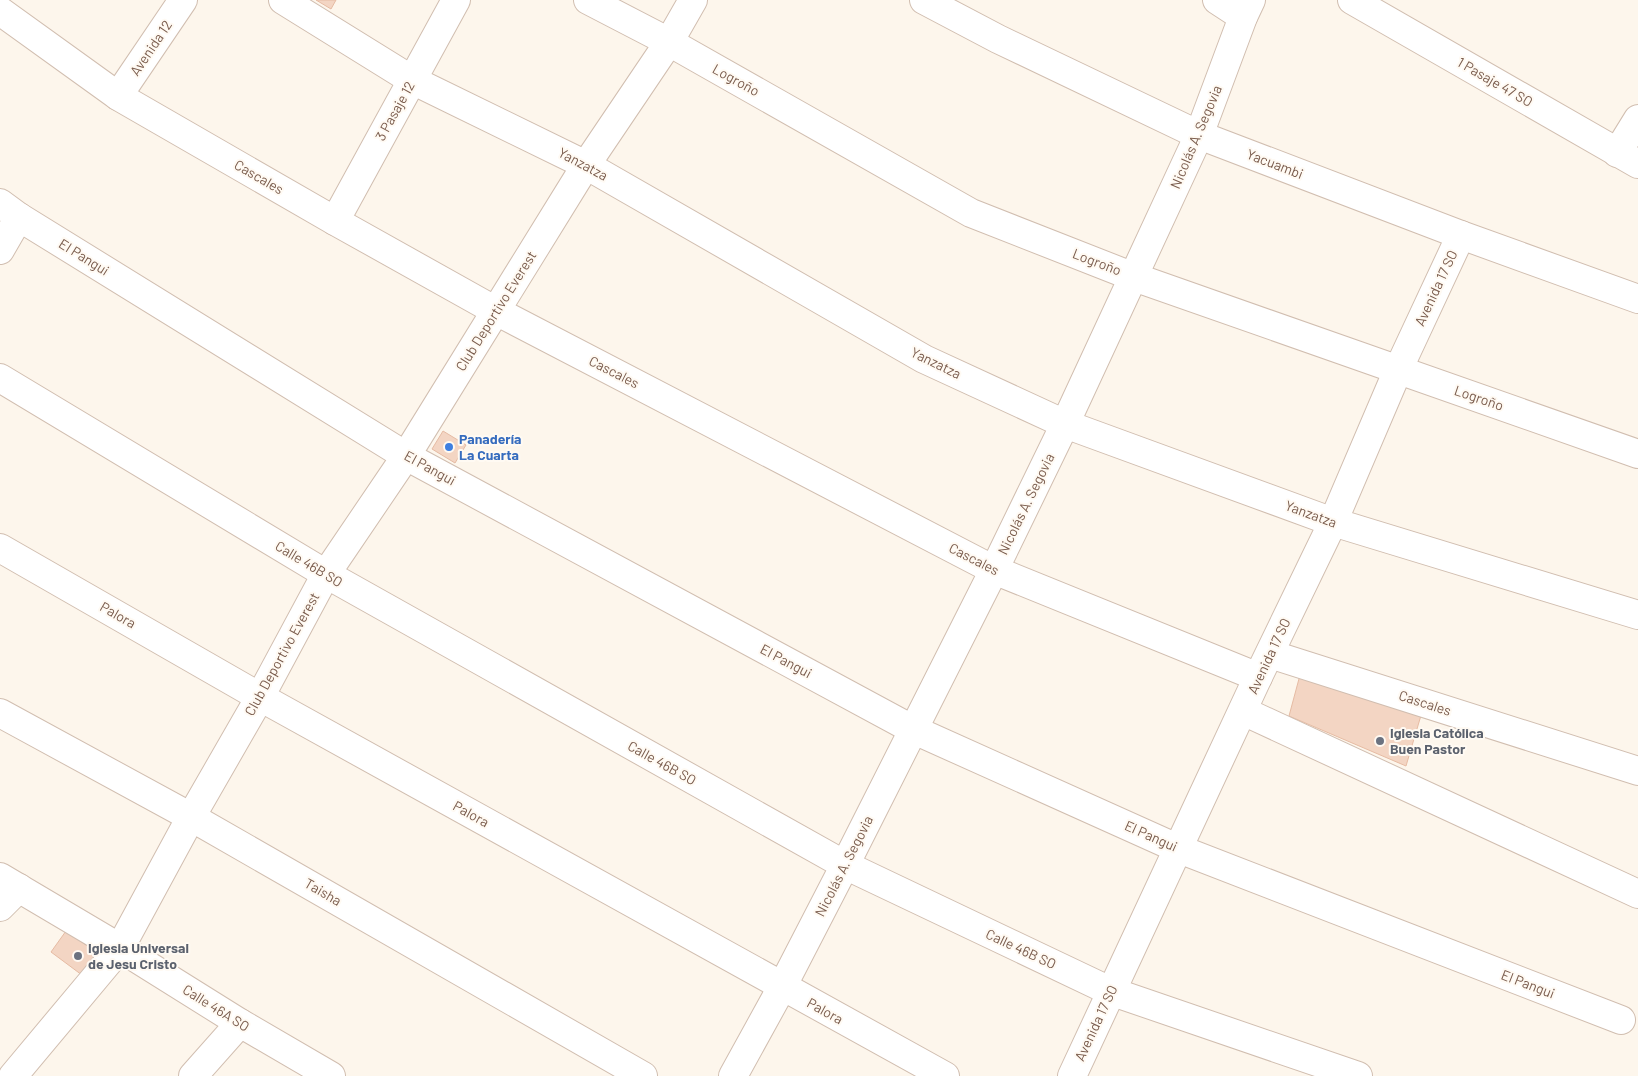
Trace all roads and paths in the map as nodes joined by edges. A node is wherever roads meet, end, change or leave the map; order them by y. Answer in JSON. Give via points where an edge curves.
{"nodes":[{"id":1,"x":183,"y":0,"type":"edge"},
{"id":2,"x":283,"y":0,"type":"edge"},
{"id":3,"x":456,"y":0,"type":"edge"},
{"id":4,"x":588,"y":0,"type":"edge"},
{"id":5,"x":692,"y":0,"type":"edge"},
{"id":6,"x":924,"y":0,"type":"edge"},
{"id":7,"x":1216,"y":0,"type":"edge"},
{"id":8,"x":1352,"y":0,"type":"edge"},
{"id":9,"x":1247,"y":8,"type":"edge"},
{"id":10,"x":0,"y":11,"type":"edge"},
{"id":11,"x":669,"y":42,"type":"junction"},
{"id":12,"x":412,"y":80,"type":"junction"},
{"id":13,"x":118,"y":96,"type":"junction"},
{"id":14,"x":1638,"y":119,"type":"edge"},
{"id":15,"x":1199,"y":135,"type":"junction"},
{"id":16,"x":1628,"y":158,"type":"edge"},
{"id":17,"x":586,"y":165,"type":"junction"},
{"id":18,"x":10,"y":210,"type":"edge"},
{"id":19,"x":335,"y":221,"type":"junction"},
{"id":20,"x":1460,"y":235,"type":"junction"},
{"id":21,"x":0,"y":250,"type":"edge"},
{"id":22,"x":1134,"y":277,"type":"junction"},
{"id":23,"x":1638,"y":299,"type":"edge"},
{"id":24,"x":496,"y":311,"type":"junction"},
{"id":25,"x":1398,"y":370,"type":"junction"},
{"id":26,"x":0,"y":378,"type":"edge"},
{"id":27,"x":1065,"y":424,"type":"junction"},
{"id":28,"x":1638,"y":454,"type":"edge"},
{"id":29,"x":406,"y":456,"type":"junction"},
{"id":30,"x":1333,"y":522,"type":"junction"},
{"id":31,"x":0,"y":548,"type":"edge"},
{"id":32,"x":994,"y":570,"type":"junction"},
{"id":33,"x":326,"y":574,"type":"junction"},
{"id":34,"x":1638,"y":615,"type":"edge"},
{"id":35,"x":1264,"y":666,"type":"junction"},
{"id":36,"x":260,"y":697,"type":"junction"},
{"id":37,"x":1243,"y":711,"type":"junction"},
{"id":38,"x":0,"y":713,"type":"edge"},
{"id":39,"x":912,"y":729,"type":"junction"},
{"id":40,"x":1638,"y":771,"type":"edge"},
{"id":41,"x":191,"y":816,"type":"junction"},
{"id":42,"x":1179,"y":849,"type":"junction"},
{"id":43,"x":845,"y":865,"type":"junction"},
{"id":44,"x":10,"y":882,"type":"edge"},
{"id":45,"x":1638,"y":894,"type":"edge"},
{"id":46,"x":0,"y":907,"type":"edge"},
{"id":47,"x":120,"y":948,"type":"junction"},
{"id":48,"x":782,"y":987,"type":"junction"},
{"id":49,"x":1110,"y":991,"type":"junction"},
{"id":50,"x":1621,"y":1020,"type":"dead end"},
{"id":51,"x":240,"y":1023,"type":"junction"},
{"id":52,"x":317,"y":1073,"type":"edge"},
{"id":53,"x":12,"y":1076,"type":"edge"},
{"id":54,"x":193,"y":1076,"type":"edge"},
{"id":55,"x":643,"y":1076,"type":"edge"},
{"id":56,"x":733,"y":1076,"type":"edge"},
{"id":57,"x":945,"y":1076,"type":"edge"},
{"id":58,"x":1072,"y":1076,"type":"edge"},
{"id":59,"x":1358,"y":1076,"type":"edge"}],
"edges":[{"from":1,"to":13,"type":"street","name":"Avenida 12"},
{"from":2,"to":12,"type":"street","name":"Yanzatza"},
{"from":3,"to":12,"type":"street","name":"3 Pasaje 12"},
{"from":4,"to":11,"type":"street","name":"Logroño"},
{"from":5,"to":11,"type":"street","name":"Club Deportivo Everest"},
{"from":6,"to":15,"type":"street","name":"Yacuambi"},
{"from":7,"to":9,"type":"street"},
{"from":8,"to":16,"type":"street","name":"1 Pasaje 47 SO"},
{"from":9,"to":15,"type":"street","name":"Nicolás A. Segovia"},
{"from":10,"to":13,"type":"street","name":"Cascales"},
{"from":11,"to":17,"type":"street","name":"Club Deportivo Everest"},
{"from":11,"to":22,"type":"street","name":"Logroño","via":[[971,213]]},
{"from":12,"to":17,"type":"street","name":"Yanzatza"},
{"from":12,"to":19,"type":"street","name":"3 Pasaje 12"},
{"from":13,"to":19,"type":"street","name":"Cascales"},
{"from":14,"to":16,"type":"street"},
{"from":15,"to":20,"type":"street","name":"Yacuambi"},
{"from":15,"to":22,"type":"street","name":"Nicolás A. Segovia"},
{"from":17,"to":24,"type":"street","name":"Club Deportivo Everest"},
{"from":17,"to":27,"type":"street","name":"Yanzatza","via":[[924,359]]},
{"from":18,"to":21,"type":"street"},
{"from":18,"to":29,"type":"street","name":"El Pangui"},
{"from":19,"to":24,"type":"street","name":"Cascales"},
{"from":20,"to":23,"type":"street","name":"Yacuambi"},
{"from":20,"to":25,"type":"street","name":"Avenida 17 SO"},
{"from":22,"to":25,"type":"street","name":"Logroño"},
{"from":22,"to":27,"type":"street","name":"Nicolás A. Segovia"},
{"from":24,"to":29,"type":"street","name":"Club Deportivo Everest"},
{"from":24,"to":32,"type":"street","name":"Cascales"},
{"from":25,"to":28,"type":"street","name":"Logroño"},
{"from":25,"to":30,"type":"street","name":"Avenida 17 SO"},
{"from":26,"to":33,"type":"street","name":"Calle 46B SO"},
{"from":27,"to":30,"type":"street","name":"Yanzatza"},
{"from":27,"to":32,"type":"street","name":"Nicolás A. Segovia"},
{"from":29,"to":33,"type":"street","name":"Club Deportivo Everest"},
{"from":29,"to":39,"type":"street","name":"El Pangui"},
{"from":30,"to":34,"type":"street","name":"Yanzatza"},
{"from":30,"to":35,"type":"street","name":"Avenida 17 SO"},
{"from":31,"to":36,"type":"street","name":"Palora"},
{"from":32,"to":35,"type":"street","name":"Cascales"},
{"from":32,"to":39,"type":"street","name":"Nicolás A. Segovia"},
{"from":33,"to":36,"type":"street","name":"Club Deportivo Everest"},
{"from":33,"to":43,"type":"street","name":"Calle 46B SO"},
{"from":35,"to":37,"type":"street","name":"Avenida 17 SO"},
{"from":35,"to":40,"type":"street","name":"Cascales"},
{"from":36,"to":41,"type":"street","name":"Club Deportivo Everest"},
{"from":36,"to":48,"type":"street","name":"Palora"},
{"from":37,"to":42,"type":"street","name":"Avenida 17 SO"},
{"from":37,"to":45,"type":"street"},
{"from":38,"to":41,"type":"street","name":"Taisha"},
{"from":39,"to":42,"type":"street","name":"El Pangui"},
{"from":39,"to":43,"type":"street","name":"Nicolás A. Segovia"},
{"from":41,"to":47,"type":"street","name":"Club Deportivo Everest"},
{"from":41,"to":55,"type":"street","name":"Taisha"},
{"from":42,"to":49,"type":"street","name":"Avenida 17 SO"},
{"from":42,"to":50,"type":"street","name":"El Pangui"},
{"from":43,"to":48,"type":"street","name":"Nicolás A. Segovia"},
{"from":43,"to":49,"type":"street","name":"Calle 46B SO"},
{"from":44,"to":46,"type":"street"},
{"from":44,"to":47,"type":"street","name":"Calle 46A SO"},
{"from":47,"to":51,"type":"street","name":"Calle 46A SO"},
{"from":47,"to":53,"type":"street","name":"Club Deportivo Everest"},
{"from":48,"to":56,"type":"street","name":"Nicolás A. Segovia"},
{"from":48,"to":57,"type":"street","name":"Palora"},
{"from":49,"to":58,"type":"street","name":"Avenida 17 SO"},
{"from":49,"to":59,"type":"street","name":"Calle 46B SO"},
{"from":51,"to":52,"type":"street","name":"Calle 46A SO"},
{"from":51,"to":54,"type":"street"}]}
